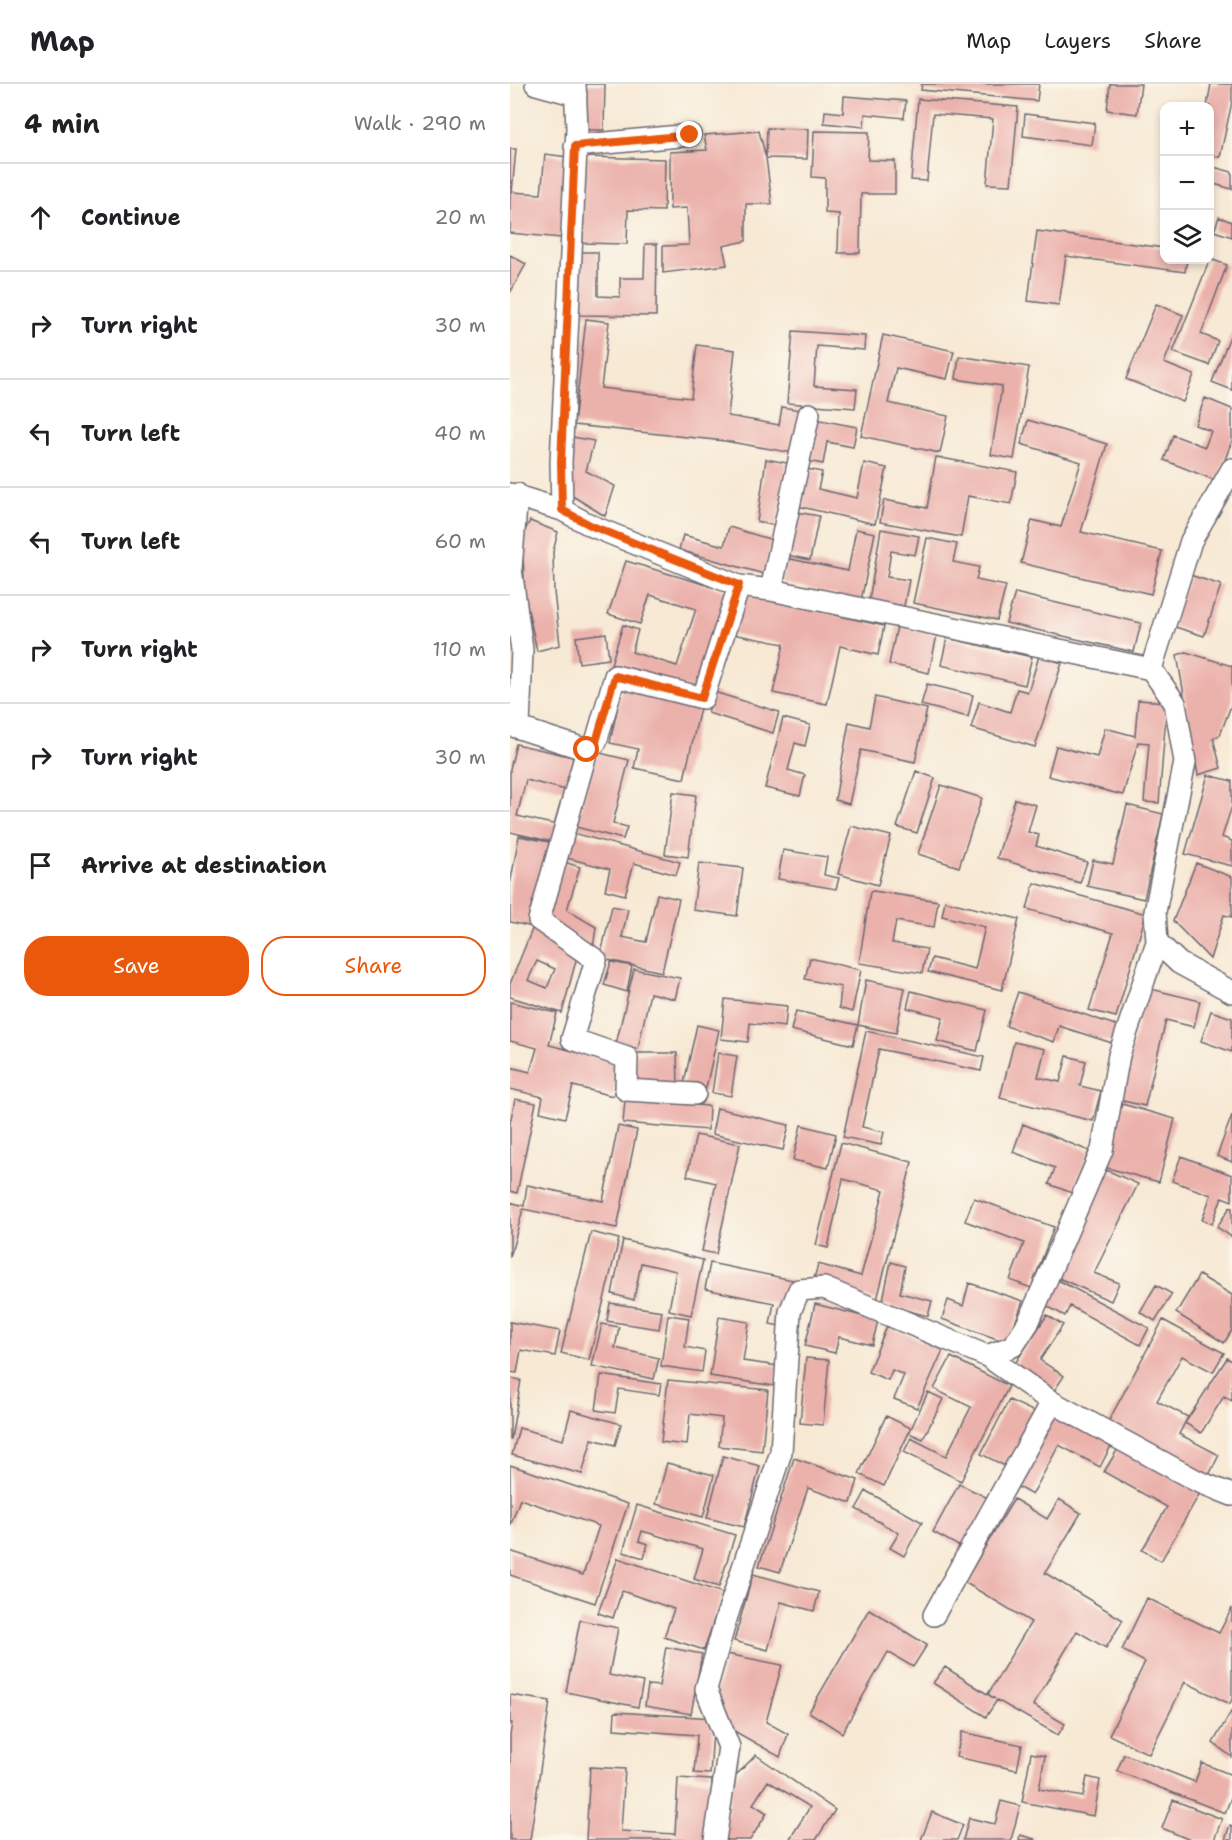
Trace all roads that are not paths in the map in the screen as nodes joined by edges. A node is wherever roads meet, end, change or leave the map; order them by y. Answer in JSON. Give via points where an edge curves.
{"nodes":[{"id":1,"x":536,"y":84,"type":"edge"},
{"id":2,"x":575,"y":90,"type":"edge"},
{"id":3,"x":690,"y":135,"type":"dead end"},
{"id":4,"x":575,"y":146,"type":"junction"},
{"id":5,"x":809,"y":414,"type":"dead end"},
{"id":6,"x":1232,"y":469,"type":"edge"},
{"id":7,"x":514,"y":494,"type":"edge"},
{"id":8,"x":562,"y":510,"type":"junction"},
{"id":9,"x":739,"y":585,"type":"junction"},
{"id":10,"x":771,"y":590,"type":"junction"},
{"id":11,"x":1152,"y":669,"type":"junction"},
{"id":12,"x":514,"y":726,"type":"edge"},
{"id":13,"x":587,"y":750,"type":"junction"},
{"id":14,"x":1157,"y":942,"type":"junction"},
{"id":15,"x":1232,"y":992,"type":"edge"},
{"id":16,"x":695,"y":1094,"type":"dead end"},
{"id":17,"x":987,"y":1356,"type":"junction"},
{"id":18,"x":1052,"y":1402,"type":"junction"},
{"id":19,"x":1232,"y":1495,"type":"edge"},
{"id":20,"x":934,"y":1615,"type":"dead end"},
{"id":21,"x":716,"y":1840,"type":"edge"}],
"edges":[{"from":1,"to":2,"type":"street"},
{"from":2,"to":4,"type":"street"},
{"from":3,"to":4,"type":"street"},
{"from":4,"to":8,"type":"street"},
{"from":5,"to":10,"type":"street"},
{"from":6,"to":11,"type":"street","via":[[1191,541]]},
{"from":7,"to":8,"type":"street"},
{"from":7,"to":12,"type":"street","via":[[511,569],[522,650]]},
{"from":8,"to":9,"type":"street","via":[[592,526]]},
{"from":9,"to":10,"type":"street"},
{"from":9,"to":13,"type":"street","via":[[702,698],[615,676],[596,742]]},
{"from":10,"to":11,"type":"street"},
{"from":11,"to":14,"type":"street","via":[[1175,703],[1185,762],[1155,912]]},
{"from":12,"to":13,"type":"street"},
{"from":13,"to":16,"type":"street","via":[[539,920],[596,960],[572,1039],[627,1058],[626,1090]]},
{"from":14,"to":15,"type":"street","via":[[1179,963]]},
{"from":14,"to":17,"type":"street","via":[[1119,1055],[1102,1150],[1028,1323],[1013,1346]]},
{"from":17,"to":18,"type":"street"},
{"from":17,"to":21,"type":"street","via":[[824,1288],[799,1290],[790,1312],[781,1452],[706,1689],[729,1747]]},
{"from":18,"to":19,"type":"street","via":[[1197,1481]]},
{"from":18,"to":20,"type":"street"}]}
